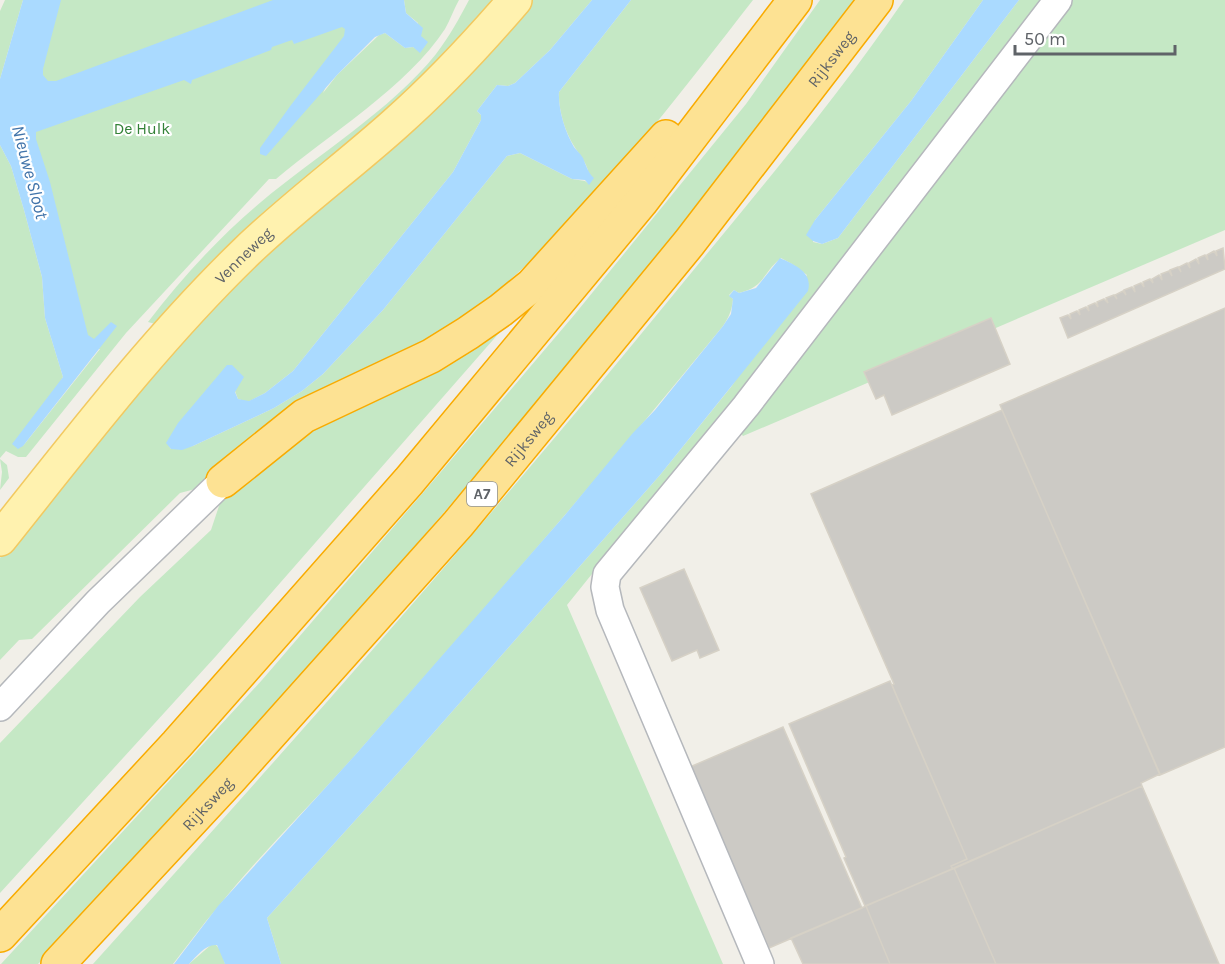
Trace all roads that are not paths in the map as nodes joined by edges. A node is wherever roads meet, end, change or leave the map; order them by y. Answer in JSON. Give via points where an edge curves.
{"nodes":[{"id":1,"x":515,"y":0,"type":"edge"},
{"id":2,"x":776,"y":0,"type":"edge"},
{"id":3,"x":795,"y":0,"type":"edge"},
{"id":4,"x":876,"y":0,"type":"edge"},
{"id":5,"x":1058,"y":0,"type":"edge"},
{"id":6,"x":224,"y":481,"type":"joint"},
{"id":7,"x":0,"y":539,"type":"edge"},
{"id":8,"x":0,"y":707,"type":"edge"},
{"id":9,"x":0,"y":935,"type":"edge"},
{"id":10,"x":58,"y":964,"type":"edge"},
{"id":11,"x":760,"y":964,"type":"edge"}],
"edges":[{"from":1,"to":7,"type":"main road","name":"Venneweg","via":[[395,124],[287,214],[205,293],[161,340]]},
{"from":2,"to":6,"type":"highway","via":[[683,118],[532,285],[431,356],[304,416]]},
{"from":3,"to":9,"type":"highway","via":[[642,202],[409,481],[177,744]]},
{"from":4,"to":10,"type":"highway","name":"Rijksweg","number":"A7","via":[[688,243],[458,524]]},
{"from":5,"to":11,"type":"lane","via":[[746,406],[608,574],[605,587],[610,610]]},
{"from":6,"to":8,"type":"lane","via":[[98,602]]}]}
